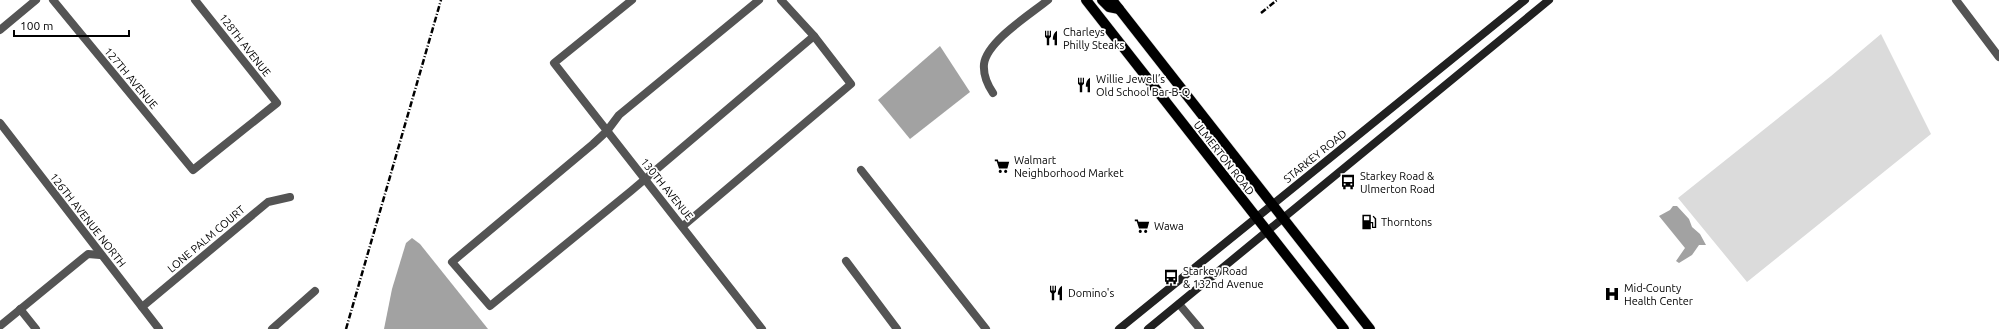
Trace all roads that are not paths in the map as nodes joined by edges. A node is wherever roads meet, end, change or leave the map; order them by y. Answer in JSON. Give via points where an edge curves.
{"nodes":[{"id":1,"x":36,"y":0,"type":"edge"},
{"id":2,"x":52,"y":0,"type":"edge"},
{"id":3,"x":195,"y":0,"type":"edge"},
{"id":4,"x":632,"y":0,"type":"edge"},
{"id":5,"x":759,"y":0,"type":"edge"},
{"id":6,"x":781,"y":0,"type":"edge"},
{"id":7,"x":1048,"y":0,"type":"edge"},
{"id":8,"x":1086,"y":0,"type":"edge"},
{"id":9,"x":1102,"y":0,"type":"edge"},
{"id":10,"x":1112,"y":0,"type":"edge"},
{"id":11,"x":1525,"y":0,"type":"edge"},
{"id":12,"x":1549,"y":0,"type":"edge"},
{"id":13,"x":1956,"y":0,"type":"edge"},
{"id":14,"x":1120,"y":9,"type":"junction"},
{"id":15,"x":0,"y":30,"type":"edge"},
{"id":16,"x":814,"y":36,"type":"junction"},
{"id":17,"x":1999,"y":58,"type":"edge"},
{"id":18,"x":993,"y":93,"type":"dead end"},
{"id":19,"x":277,"y":103,"type":"joint"},
{"id":20,"x":0,"y":124,"type":"edge"},
{"id":21,"x":607,"y":131,"type":"junction"},
{"id":22,"x":861,"y":170,"type":"dead end"},
{"id":23,"x":644,"y":179,"type":"junction"},
{"id":24,"x":290,"y":197,"type":"dead end"},
{"id":25,"x":1273,"y":205,"type":"junction"},
{"id":26,"x":1256,"y":218,"type":"junction"},
{"id":27,"x":1283,"y":218,"type":"junction"},
{"id":28,"x":683,"y":226,"type":"junction"},
{"id":29,"x":1267,"y":232,"type":"junction"},
{"id":30,"x":100,"y":254,"type":"junction"},
{"id":31,"x":846,"y":261,"type":"dead end"},
{"id":32,"x":315,"y":291,"type":"dead end"},
{"id":33,"x":1179,"y":304,"type":"junction"},
{"id":34,"x":142,"y":307,"type":"junction"},
{"id":35,"x":20,"y":309,"type":"junction"},
{"id":36,"x":0,"y":326,"type":"edge"},
{"id":37,"x":36,"y":329,"type":"edge"},
{"id":38,"x":159,"y":329,"type":"edge"},
{"id":39,"x":272,"y":329,"type":"edge"},
{"id":40,"x":762,"y":329,"type":"edge"},
{"id":41,"x":897,"y":329,"type":"edge"},
{"id":42,"x":986,"y":329,"type":"edge"},
{"id":43,"x":1119,"y":329,"type":"edge"},
{"id":44,"x":1148,"y":329,"type":"edge"},
{"id":45,"x":1200,"y":329,"type":"edge"},
{"id":46,"x":1344,"y":329,"type":"edge"},
{"id":47,"x":1370,"y":329,"type":"edge"}],
"edges":[{"from":1,"to":15,"type":"street"},
{"from":2,"to":19,"type":"street","name":"127TH AVENUE","via":[[193,170]]},
{"from":3,"to":19,"type":"street","name":"128TH AVENUE"},
{"from":4,"to":21,"type":"street","name":"130TH AVENUE","via":[[554,63]]},
{"from":5,"to":21,"type":"street","via":[[619,115]]},
{"from":6,"to":16,"type":"street"},
{"from":7,"to":18,"type":"street","via":[[991,47],[984,62],[984,72],[986,82]]},
{"from":8,"to":26,"type":"main road","name":"ULMERTON ROAD"},
{"from":9,"to":14,"type":"main road","via":[[1109,8]]},
{"from":10,"to":14,"type":"main road","name":"ULMERTON ROAD"},
{"from":11,"to":25,"type":"main road","name":"STARKEY ROAD"},
{"from":12,"to":27,"type":"main road"},
{"from":13,"to":17,"type":"street"},
{"from":14,"to":25,"type":"main road","name":"ULMERTON ROAD"},
{"from":16,"to":23,"type":"street"},
{"from":16,"to":28,"type":"street","via":[[851,84]]},
{"from":20,"to":30,"type":"street","name":"126TH AVENUE NORTH"},
{"from":21,"to":23,"type":"street","name":"130TH AVENUE"},
{"from":21,"to":23,"type":"street","via":[[452,262],[490,306]]},
{"from":22,"to":42,"type":"street"},
{"from":23,"to":28,"type":"street","name":"130TH AVENUE"},
{"from":24,"to":34,"type":"street","name":"LONE PALM COURT","via":[[268,202]]},
{"from":25,"to":26,"type":"main road","name":"STARKEY ROAD"},
{"from":25,"to":27,"type":"main road","name":"ULMERTON ROAD"},
{"from":26,"to":29,"type":"main road","name":"ULMERTON ROAD"},
{"from":26,"to":43,"type":"main road","name":"STARKEY ROAD"},
{"from":27,"to":29,"type":"main road"},
{"from":27,"to":47,"type":"main road","name":"ULMERTON ROAD"},
{"from":28,"to":40,"type":"street","name":"130TH AVENUE"},
{"from":29,"to":33,"type":"main road"},
{"from":29,"to":46,"type":"main road","name":"ULMERTON ROAD"},
{"from":30,"to":34,"type":"street","name":"126TH AVENUE NORTH"},
{"from":30,"to":35,"type":"street","via":[[88,254]]},
{"from":31,"to":41,"type":"street"},
{"from":32,"to":39,"type":"street"},
{"from":33,"to":44,"type":"main road"},
{"from":33,"to":45,"type":"street"},
{"from":34,"to":38,"type":"street","name":"126TH AVENUE NORTH"},
{"from":35,"to":36,"type":"street"},
{"from":35,"to":37,"type":"street"}]}
